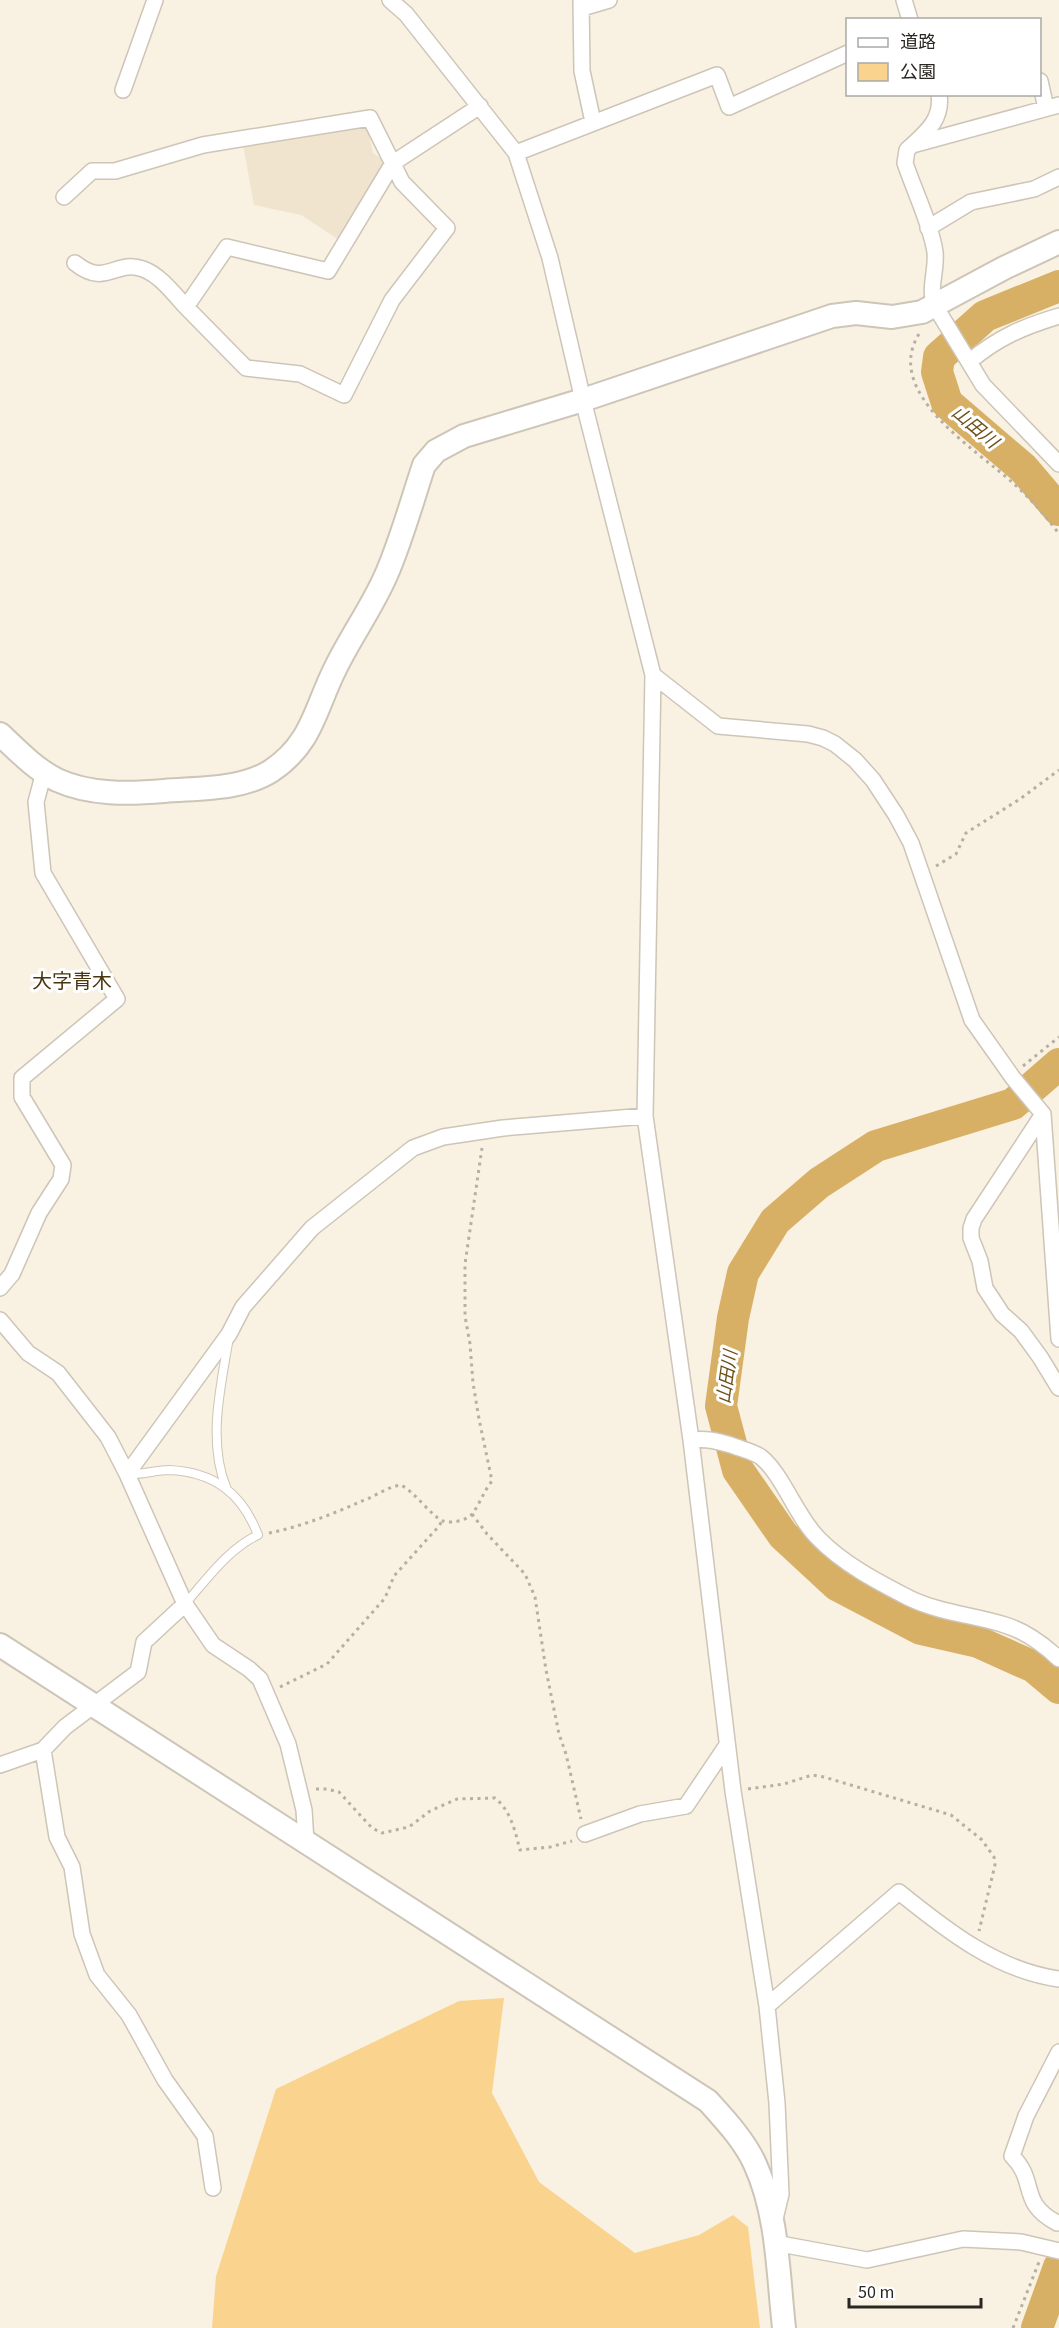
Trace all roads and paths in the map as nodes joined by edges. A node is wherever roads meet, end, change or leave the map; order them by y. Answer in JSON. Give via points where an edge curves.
{"nodes":[{"id":1,"x":155,"y":0,"type":"edge"},
{"id":2,"x":390,"y":0,"type":"edge"},
{"id":3,"x":609,"y":0,"type":"edge"},
{"id":4,"x":904,"y":0,"type":"edge"},
{"id":5,"x":582,"y":4,"type":"edge"},
{"id":6,"x":909,"y":18,"type":"edge"},
{"id":7,"x":846,"y":54,"type":"edge"},
{"id":8,"x":1041,"y":83,"type":"edge"},
{"id":9,"x":123,"y":90,"type":"dead end"},
{"id":10,"x":939,"y":96,"type":"edge"},
{"id":11,"x":480,"y":106,"type":"junction"},
{"id":12,"x":1053,"y":106,"type":"edge"},
{"id":13,"x":593,"y":122,"type":"junction"},
{"id":14,"x":913,"y":144,"type":"junction"},
{"id":15,"x":516,"y":153,"type":"junction"},
{"id":16,"x":393,"y":163,"type":"junction"},
{"id":17,"x":1059,"y":177,"type":"edge"},
{"id":18,"x":64,"y":197,"type":"dead end"},
{"id":19,"x":928,"y":228,"type":"junction"},
{"id":20,"x":1059,"y":242,"type":"edge"},
{"id":21,"x":75,"y":263,"type":"dead end"},
{"id":22,"x":186,"y":307,"type":"junction"},
{"id":23,"x":938,"y":312,"type":"junction"},
{"id":24,"x":1059,"y":316,"type":"edge"},
{"id":25,"x":967,"y":357,"type":"junction"},
{"id":26,"x":583,"y":400,"type":"junction"},
{"id":27,"x":1059,"y":464,"type":"edge"},
{"id":28,"x":1059,"y":534,"type":"edge"},
{"id":29,"x":653,"y":675,"type":"junction"},
{"id":30,"x":0,"y":734,"type":"edge"},
{"id":31,"x":1059,"y":770,"type":"edge"},
{"id":32,"x":44,"y":772,"type":"junction"},
{"id":33,"x":921,"y":872,"type":"junction"},
{"id":34,"x":1059,"y":1037,"type":"edge"},
{"id":35,"x":1012,"y":1077,"type":"junction"},
{"id":36,"x":1042,"y":1112,"type":"junction"},
{"id":37,"x":645,"y":1116,"type":"junction"},
{"id":38,"x":484,"y":1131,"type":"junction"},
{"id":39,"x":0,"y":1288,"type":"edge"},
{"id":40,"x":1058,"y":1303,"type":"edge"},
{"id":41,"x":0,"y":1320,"type":"edge"},
{"id":42,"x":229,"y":1334,"type":"junction"},
{"id":43,"x":1059,"y":1339,"type":"edge"},
{"id":44,"x":1059,"y":1388,"type":"edge"},
{"id":45,"x":691,"y":1440,"type":"junction"},
{"id":46,"x":127,"y":1474,"type":"junction"},
{"id":47,"x":227,"y":1489,"type":"junction"},
{"id":48,"x":472,"y":1514,"type":"junction"},
{"id":49,"x":442,"y":1521,"type":"junction"},
{"id":50,"x":258,"y":1535,"type":"junction"},
{"id":51,"x":185,"y":1604,"type":"junction"},
{"id":52,"x":0,"y":1645,"type":"edge"},
{"id":53,"x":1059,"y":1659,"type":"edge"},
{"id":54,"x":265,"y":1693,"type":"junction"},
{"id":55,"x":96,"y":1706,"type":"junction"},
{"id":56,"x":728,"y":1745,"type":"junction"},
{"id":57,"x":43,"y":1750,"type":"junction"},
{"id":58,"x":0,"y":1765,"type":"edge"},
{"id":59,"x":299,"y":1788,"type":"junction"},
{"id":60,"x":733,"y":1791,"type":"junction"},
{"id":61,"x":585,"y":1834,"type":"junction"},
{"id":62,"x":306,"y":1842,"type":"junction"},
{"id":63,"x":975,"y":1947,"type":"junction"},
{"id":64,"x":1059,"y":1979,"type":"edge"},
{"id":65,"x":767,"y":2006,"type":"junction"},
{"id":66,"x":1059,"y":2052,"type":"edge"},
{"id":67,"x":213,"y":2188,"type":"dead end"},
{"id":68,"x":1058,"y":2222,"type":"edge"},
{"id":69,"x":774,"y":2235,"type":"junction"},
{"id":70,"x":1052,"y":2249,"type":"edge"},
{"id":71,"x":784,"y":2328,"type":"edge"},
{"id":72,"x":1013,"y":2328,"type":"edge"}],
"edges":[{"from":1,"to":9,"type":"street"},
{"from":2,"to":11,"type":"street","via":[[406,14]]},
{"from":3,"to":5,"type":"street"},
{"from":4,"to":6,"type":"street"},
{"from":5,"to":13,"type":"street","via":[[582,71]]},
{"from":7,"to":13,"type":"street","via":[[729,108],[717,75]]},
{"from":8,"to":12,"type":"street"},
{"from":10,"to":14,"type":"street","via":[[934,124]]},
{"from":11,"to":15,"type":"street"},
{"from":11,"to":16,"type":"street"},
{"from":12,"to":14,"type":"street"},
{"from":13,"to":15,"type":"street"},
{"from":14,"to":19,"type":"street","via":[[907,150],[905,164]]},
{"from":15,"to":26,"type":"street","via":[[550,258]]},
{"from":16,"to":18,"type":"street","via":[[370,118],[203,145],[115,171],[92,171]]},
{"from":16,"to":22,"type":"street","via":[[328,271],[227,246]]},
{"from":16,"to":22,"type":"street","via":[[402,182],[447,228],[392,300],[344,395],[300,374],[246,368]]},
{"from":17,"to":19,"type":"street","via":[[1034,189],[971,202]]},
{"from":19,"to":23,"type":"street","via":[[935,254],[931,296]]},
{"from":20,"to":23,"type":"street","via":[[1004,268]]},
{"from":21,"to":22,"type":"street","via":[[87,273],[100,274],[141,268],[153,274]]},
{"from":23,"to":25,"type":"street"},
{"from":23,"to":26,"type":"street","via":[[892,317],[856,313],[832,316]]},
{"from":23,"to":28,"type":"path","via":[[913,346],[915,386],[935,413],[1020,490]]},
{"from":24,"to":25,"type":"street","via":[[1035,323]]},
{"from":25,"to":27,"type":"street","via":[[983,385]]},
{"from":26,"to":29,"type":"street"},
{"from":26,"to":32,"type":"street","via":[[464,436],[430,457],[386,574],[335,669],[313,724],[293,753],[270,772],[232,784],[117,793],[94,791]]},
{"from":29,"to":33,"type":"street","via":[[718,726],[808,734],[824,738],[845,751],[873,780],[896,814]]},
{"from":29,"to":37,"type":"street"},
{"from":30,"to":32,"type":"street"},
{"from":31,"to":33,"type":"path","via":[[966,833],[960,850],[951,859]]},
{"from":32,"to":39,"type":"street","via":[[36,802],[43,873],[117,999],[22,1078],[21,1097],[63,1165],[61,1179],[39,1213],[12,1274]]},
{"from":33,"to":35,"type":"street","via":[[972,1020]]},
{"from":34,"to":35,"type":"path"},
{"from":35,"to":36,"type":"street"},
{"from":36,"to":40,"type":"street"},
{"from":36,"to":44,"type":"street","via":[[975,1219],[971,1238],[980,1261],[981,1277],[992,1299],[1021,1331]]},
{"from":37,"to":38,"type":"street"},
{"from":37,"to":45,"type":"street"},
{"from":38,"to":42,"type":"street","via":[[443,1137],[413,1148],[312,1228],[243,1307]]},
{"from":38,"to":48,"type":"path","via":[[469,1228],[464,1300],[473,1383],[492,1481]]},
{"from":40,"to":43,"type":"street"},
{"from":41,"to":46,"type":"street","via":[[28,1353],[58,1373],[108,1437]]},
{"from":42,"to":46,"type":"street"},
{"from":42,"to":47,"type":"lane","via":[[216,1450]]},
{"from":45,"to":53,"type":"street","via":[[713,1440],[761,1457],[819,1539],[842,1559],[880,1582],[930,1606],[1006,1625],[1039,1642]]},
{"from":45,"to":56,"type":"street"},
{"from":46,"to":47,"type":"lane","via":[[167,1470],[215,1480]]},
{"from":46,"to":51,"type":"street"},
{"from":47,"to":50,"type":"lane","via":[[243,1506]]},
{"from":48,"to":49,"type":"path","via":[[464,1520]]},
{"from":48,"to":61,"type":"path","via":[[518,1565],[533,1591],[559,1734]]},
{"from":49,"to":50,"type":"path","via":[[401,1485],[305,1523]]},
{"from":49,"to":54,"type":"path","via":[[394,1576],[385,1598],[327,1664]]},
{"from":50,"to":51,"type":"lane","via":[[223,1561]]},
{"from":51,"to":54,"type":"street","via":[[213,1645],[256,1675]]},
{"from":51,"to":55,"type":"street","via":[[144,1642],[138,1672]]},
{"from":52,"to":55,"type":"street"},
{"from":54,"to":59,"type":"street","via":[[288,1744]]},
{"from":55,"to":57,"type":"street","via":[[65,1727]]},
{"from":55,"to":62,"type":"street"},
{"from":56,"to":60,"type":"street"},
{"from":56,"to":61,"type":"street","via":[[686,1806],[640,1814]]},
{"from":57,"to":58,"type":"street"},
{"from":57,"to":67,"type":"street","via":[[57,1837],[72,1867],[82,1934],[97,1975],[129,2015],[165,2080],[205,2136]]},
{"from":59,"to":61,"type":"path","via":[[339,1792],[372,1828],[382,1833],[410,1827],[430,1811],[456,1799],[486,1797],[502,1804],[520,1850],[565,1844]]},
{"from":59,"to":62,"type":"street"},
{"from":60,"to":63,"type":"path","via":[[784,1784],[812,1775],[959,1820],[994,1857]]},
{"from":60,"to":65,"type":"street"},
{"from":62,"to":69,"type":"street","via":[[708,2101],[755,2163]]},
{"from":63,"to":64,"type":"street","via":[[1026,1973]]},
{"from":63,"to":65,"type":"street","via":[[899,1892]]},
{"from":65,"to":69,"type":"street","via":[[781,2194]]},
{"from":66,"to":68,"type":"street","via":[[1026,2116],[1012,2156],[1024,2171],[1036,2207]]},
{"from":68,"to":70,"type":"street"},
{"from":69,"to":70,"type":"street","via":[[867,2260],[963,2239],[1012,2241]]},
{"from":69,"to":71,"type":"street"},
{"from":70,"to":72,"type":"path","via":[[1027,2290]]}]}
